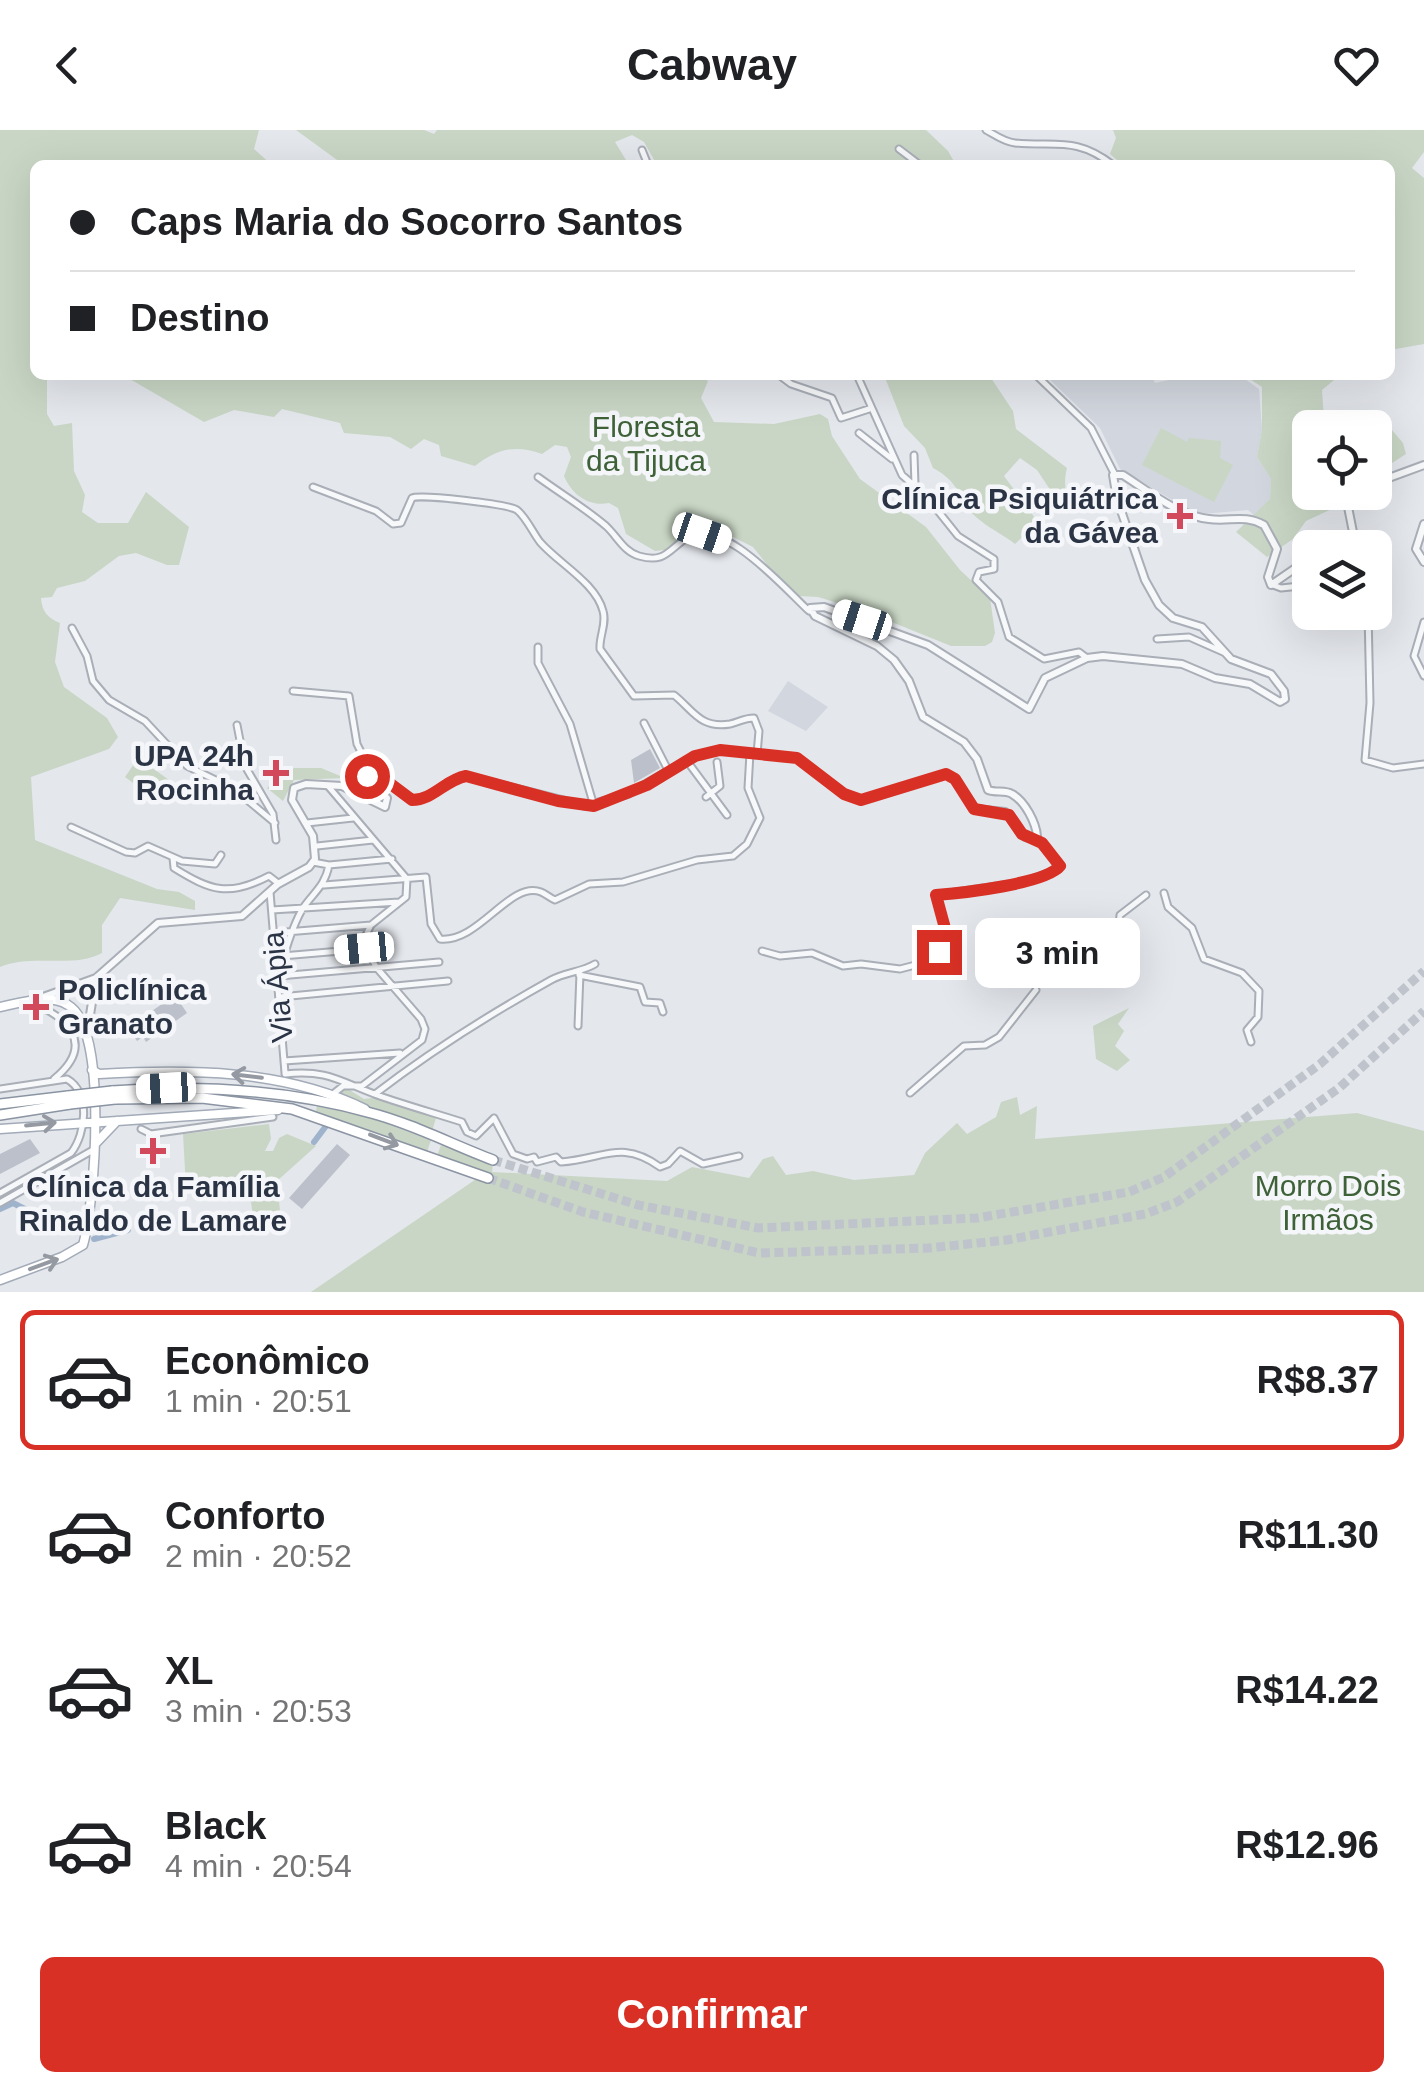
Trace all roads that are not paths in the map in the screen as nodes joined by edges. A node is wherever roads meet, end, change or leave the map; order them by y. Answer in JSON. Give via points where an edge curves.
{"nodes":[{"id":1,"x":986,"y":130,"type":"edge"},
{"id":2,"x":899,"y":149,"type":"dead end"},
{"id":3,"x":642,"y":150,"type":"dead end"},
{"id":4,"x":646,"y":160,"type":"edge"},
{"id":5,"x":913,"y":160,"type":"edge"},
{"id":6,"x":1104,"y":160,"type":"edge"},
{"id":7,"x":786,"y":380,"type":"edge"},
{"id":8,"x":859,"y":380,"type":"edge"},
{"id":9,"x":1041,"y":380,"type":"edge"},
{"id":10,"x":869,"y":409,"type":"junction"},
{"id":11,"x":859,"y":433,"type":"dead end"},
{"id":12,"x":914,"y":455,"type":"dead end"},
{"id":13,"x":893,"y":460,"type":"junction"},
{"id":14,"x":1424,"y":464,"type":"edge"},
{"id":15,"x":1114,"y":474,"type":"junction"},
{"id":16,"x":1392,"y":476,"type":"edge"},
{"id":17,"x":538,"y":477,"type":"dead end"},
{"id":18,"x":915,"y":484,"type":"junction"},
{"id":19,"x":313,"y":487,"type":"dead end"},
{"id":20,"x":1424,"y":524,"type":"edge"},
{"id":21,"x":1424,"y":562,"type":"edge"},
{"id":22,"x":1292,"y":571,"type":"edge"},
{"id":23,"x":1273,"y":585,"type":"junction"},
{"id":24,"x":1292,"y":587,"type":"edge"},
{"id":25,"x":811,"y":613,"type":"junction"},
{"id":26,"x":1424,"y":622,"type":"edge"},
{"id":27,"x":72,"y":628,"type":"dead end"},
{"id":28,"x":1368,"y":630,"type":"edge"},
{"id":29,"x":1157,"y":638,"type":"dead end"},
{"id":30,"x":538,"y":646,"type":"dead end"},
{"id":31,"x":1223,"y":652,"type":"junction"},
{"id":32,"x":1087,"y":658,"type":"junction"},
{"id":33,"x":1424,"y":676,"type":"edge"},
{"id":34,"x":293,"y":691,"type":"dead end"},
{"id":35,"x":644,"y":723,"type":"dead end"},
{"id":36,"x":237,"y":725,"type":"dead end"},
{"id":37,"x":754,"y":753,"type":"junction"},
{"id":38,"x":687,"y":761,"type":"junction"},
{"id":39,"x":717,"y":762,"type":"dead end"},
{"id":40,"x":1424,"y":764,"type":"edge"},
{"id":41,"x":372,"y":772,"type":"junction"},
{"id":42,"x":669,"y":772,"type":"junction"},
{"id":43,"x":326,"y":784,"type":"junction"},
{"id":44,"x":707,"y":796,"type":"junction"},
{"id":45,"x":594,"y":806,"type":"junction"},
{"id":46,"x":727,"y":815,"type":"dead end"},
{"id":47,"x":354,"y":818,"type":"junction"},
{"id":48,"x":275,"y":823,"type":"junction"},
{"id":49,"x":307,"y":823,"type":"junction"},
{"id":50,"x":71,"y":827,"type":"dead end"},
{"id":51,"x":1036,"y":838,"type":"junction"},
{"id":52,"x":276,"y":840,"type":"dead end"},
{"id":53,"x":373,"y":840,"type":"junction"},
{"id":54,"x":317,"y":846,"type":"junction"},
{"id":55,"x":220,"y":856,"type":"dead end"},
{"id":56,"x":172,"y":858,"type":"junction"},
{"id":57,"x":392,"y":859,"type":"junction"},
{"id":58,"x":313,"y":862,"type":"junction"},
{"id":59,"x":329,"y":865,"type":"junction"},
{"id":60,"x":407,"y":879,"type":"junction"},
{"id":61,"x":278,"y":884,"type":"junction"},
{"id":62,"x":324,"y":885,"type":"junction"},
{"id":63,"x":270,"y":892,"type":"junction"},
{"id":64,"x":1164,"y":893,"type":"dead end"},
{"id":65,"x":1146,"y":895,"type":"dead end"},
{"id":66,"x":402,"y":902,"type":"junction"},
{"id":67,"x":304,"y":908,"type":"junction"},
{"id":68,"x":272,"y":910,"type":"junction"},
{"id":69,"x":370,"y":925,"type":"junction"},
{"id":70,"x":291,"y":931,"type":"junction"},
{"id":71,"x":274,"y":933,"type":"junction"},
{"id":72,"x":364,"y":948,"type":"junction"},
{"id":73,"x":762,"y":951,"type":"dead end"},
{"id":74,"x":280,"y":956,"type":"junction"},
{"id":75,"x":439,"y":962,"type":"dead end"},
{"id":76,"x":594,"y":964,"type":"dead end"},
{"id":77,"x":376,"y":967,"type":"junction"},
{"id":78,"x":580,"y":972,"type":"junction"},
{"id":79,"x":278,"y":976,"type":"junction"},
{"id":80,"x":1077,"y":976,"type":"dead end"},
{"id":81,"x":96,"y":978,"type":"junction"},
{"id":82,"x":448,"y":981,"type":"dead end"},
{"id":83,"x":394,"y":987,"type":"junction"},
{"id":84,"x":1036,"y":990,"type":"dead end"},
{"id":85,"x":280,"y":997,"type":"junction"},
{"id":86,"x":27,"y":1001,"type":"junction"},
{"id":87,"x":0,"y":1007,"type":"edge"},
{"id":88,"x":663,"y":1012,"type":"dead end"},
{"id":89,"x":578,"y":1026,"type":"dead end"},
{"id":90,"x":86,"y":1039,"type":"junction"},
{"id":91,"x":1252,"y":1042,"type":"dead end"},
{"id":92,"x":403,"y":1053,"type":"junction"},
{"id":93,"x":284,"y":1061,"type":"junction"},
{"id":94,"x":92,"y":1070,"type":"junction"},
{"id":95,"x":285,"y":1078,"type":"junction"},
{"id":96,"x":52,"y":1081,"type":"junction"},
{"id":97,"x":362,"y":1086,"type":"junction"},
{"id":98,"x":0,"y":1089,"type":"edge"},
{"id":99,"x":910,"y":1093,"type":"dead end"},
{"id":100,"x":332,"y":1094,"type":"junction"},
{"id":101,"x":375,"y":1094,"type":"junction"},
{"id":102,"x":113,"y":1095,"type":"junction"},
{"id":103,"x":69,"y":1100,"type":"junction"},
{"id":104,"x":0,"y":1104,"type":"edge"},
{"id":105,"x":292,"y":1109,"type":"junction"},
{"id":106,"x":0,"y":1114,"type":"edge"},
{"id":107,"x":374,"y":1114,"type":"junction"},
{"id":108,"x":273,"y":1116,"type":"dead end"},
{"id":109,"x":117,"y":1121,"type":"junction"},
{"id":110,"x":83,"y":1122,"type":"junction"},
{"id":111,"x":97,"y":1122,"type":"junction"},
{"id":112,"x":0,"y":1128,"type":"edge"},
{"id":113,"x":140,"y":1129,"type":"dead end"},
{"id":114,"x":79,"y":1142,"type":"junction"},
{"id":115,"x":96,"y":1146,"type":"junction"},
{"id":116,"x":739,"y":1156,"type":"dead end"},
{"id":117,"x":493,"y":1160,"type":"tunnel mouth"},
{"id":118,"x":488,"y":1178,"type":"tunnel mouth"},
{"id":119,"x":0,"y":1193,"type":"edge"},
{"id":120,"x":0,"y":1203,"type":"edge"},
{"id":121,"x":0,"y":1280,"type":"edge"}],
"edges":[{"from":1,"to":6,"type":"street","via":[[1013,143],[1079,147]]},
{"from":2,"to":5,"type":"street"},
{"from":3,"to":4,"type":"street"},
{"from":7,"to":10,"type":"street","via":[[832,398],[842,418]]},
{"from":8,"to":10,"type":"street"},
{"from":9,"to":15,"type":"street","via":[[1084,420]]},
{"from":10,"to":13,"type":"street"},
{"from":11,"to":13,"type":"street"},
{"from":12,"to":18,"type":"street"},
{"from":13,"to":18,"type":"street"},
{"from":14,"to":16,"type":"street"},
{"from":15,"to":23,"type":"street","via":[[1191,515],[1264,525],[1277,549],[1268,577]]},
{"from":15,"to":31,"type":"street","via":[[1113,488],[1152,596],[1167,614],[1202,626]]},
{"from":17,"to":25,"type":"street","via":[[635,556],[660,560],[702,533],[739,546]]},
{"from":18,"to":32,"type":"street","via":[[958,536],[994,560],[994,569],[976,580],[998,602],[1012,641],[1044,659],[1076,652]]},
{"from":19,"to":37,"type":"street","via":[[392,524],[401,523],[412,498],[421,494],[514,509],[600,602],[600,649],[634,696],[674,694],[706,722],[754,718]]},
{"from":20,"to":21,"type":"street","via":[[1416,549]]},
{"from":22,"to":23,"type":"street"},
{"from":23,"to":24,"type":"street"},
{"from":25,"to":32,"type":"street","via":[[813,606],[824,607],[912,638],[1029,709],[1044,678]]},
{"from":25,"to":51,"type":"street","via":[[894,660],[923,717],[964,742],[988,790],[1016,797],[1034,821]]},
{"from":26,"to":33,"type":"street","via":[[1414,656]]},
{"from":27,"to":48,"type":"street","via":[[102,694],[148,724],[187,766],[234,789]]},
{"from":28,"to":40,"type":"street","via":[[1365,760],[1392,768]]},
{"from":29,"to":31,"type":"street","via":[[1189,637]]},
{"from":30,"to":45,"type":"street","via":[[540,667],[570,724]]},
{"from":31,"to":32,"type":"street","via":[[1271,674],[1285,700],[1182,664]]},
{"from":34,"to":41,"type":"street","via":[[349,696],[357,744]]},
{"from":35,"to":42,"type":"street"},
{"from":36,"to":48,"type":"street","via":[[245,766]]},
{"from":37,"to":38,"type":"street","via":[[712,751]]},
{"from":37,"to":51,"type":"street","via":[[803,761],[861,800],[946,774],[974,809],[1005,812],[1025,837]]},
{"from":37,"to":60,"type":"street","via":[[748,788],[760,818],[733,856],[589,884],[558,900],[528,892],[452,940],[440,939],[432,928],[426,877]]},
{"from":38,"to":42,"type":"street"},
{"from":38,"to":44,"type":"street"},
{"from":39,"to":44,"type":"street","via":[[720,786]]},
{"from":41,"to":43,"type":"street","via":[[366,780],[387,798],[385,807]]},
{"from":41,"to":45,"type":"street","via":[[412,800],[466,776]]},
{"from":42,"to":45,"type":"street"},
{"from":43,"to":47,"type":"street"},
{"from":43,"to":49,"type":"street","via":[[300,784],[292,791]]},
{"from":44,"to":46,"type":"street"},
{"from":47,"to":49,"type":"street"},
{"from":47,"to":53,"type":"street"},
{"from":48,"to":52,"type":"street"},
{"from":49,"to":54,"type":"street"},
{"from":50,"to":56,"type":"street","via":[[126,852],[148,846]]},
{"from":51,"to":73,"type":"street","via":[[1060,866],[1023,882],[936,895],[945,944],[912,966],[842,966],[815,954]]},
{"from":53,"to":54,"type":"street"},
{"from":53,"to":57,"type":"street"},
{"from":54,"to":58,"type":"street"},
{"from":55,"to":56,"type":"street","via":[[215,864]]},
{"from":56,"to":61,"type":"street","via":[[174,868],[211,887],[243,890],[269,876]]},
{"from":57,"to":59,"type":"street"},
{"from":57,"to":60,"type":"street"},
{"from":58,"to":59,"type":"street"},
{"from":58,"to":61,"type":"street"},
{"from":59,"to":62,"type":"street"},
{"from":60,"to":62,"type":"street"},
{"from":60,"to":66,"type":"street"},
{"from":61,"to":63,"type":"street"},
{"from":62,"to":67,"type":"street"},
{"from":63,"to":68,"type":"street","name":"Via Ápia"},
{"from":63,"to":81,"type":"street","via":[[237,918],[158,923]]},
{"from":64,"to":91,"type":"street","via":[[1168,907],[1192,928],[1204,960],[1239,972],[1259,991],[1258,1017],[1247,1030]]},
{"from":65,"to":80,"type":"street","via":[[1120,915],[1126,959]]},
{"from":66,"to":67,"type":"street"},
{"from":66,"to":69,"type":"street"},
{"from":67,"to":68,"type":"street"},
{"from":67,"to":70,"type":"street"},
{"from":68,"to":71,"type":"street","name":"Via Ápia"},
{"from":69,"to":70,"type":"street"},
{"from":69,"to":72,"type":"street"},
{"from":70,"to":71,"type":"street"},
{"from":70,"to":74,"type":"street"},
{"from":71,"to":74,"type":"street","name":"Via Ápia"},
{"from":72,"to":74,"type":"street"},
{"from":72,"to":77,"type":"street"},
{"from":74,"to":79,"type":"street","name":"Via Ápia"},
{"from":75,"to":77,"type":"street"},
{"from":76,"to":78,"type":"street"},
{"from":77,"to":79,"type":"street"},
{"from":77,"to":83,"type":"street"},
{"from":78,"to":88,"type":"street","via":[[640,987],[646,1002],[660,1003]]},
{"from":78,"to":89,"type":"street"},
{"from":78,"to":101,"type":"street","via":[[565,973],[497,1011]]},
{"from":79,"to":85,"type":"street","name":"Via Ápia"},
{"from":81,"to":86,"type":"street"},
{"from":81,"to":90,"type":"street"},
{"from":82,"to":83,"type":"street"},
{"from":83,"to":85,"type":"street"},
{"from":83,"to":92,"type":"street","via":[[424,1023],[422,1040]]},
{"from":84,"to":99,"type":"street","via":[[999,1037],[964,1046]]},
{"from":85,"to":93,"type":"street","name":"Via Ápia"},
{"from":86,"to":87,"type":"main road"},
{"from":86,"to":90,"type":"main road","via":[[69,1005],[82,1018]]},
{"from":86,"to":96,"type":"street","via":[[62,1016],[73,1036],[71,1058]]},
{"from":90,"to":94,"type":"main road"},
{"from":92,"to":93,"type":"street"},
{"from":92,"to":97,"type":"street"},
{"from":93,"to":95,"type":"street","name":"Via Ápia"},
{"from":95,"to":94,"type":"main road","one_way":true},
{"from":94,"to":111,"type":"main road"},
{"from":95,"to":97,"type":"street","via":[[318,1072]]},
{"from":95,"to":100,"type":"main road"},
{"from":96,"to":98,"type":"street"},
{"from":96,"to":110,"type":"street","via":[[67,1078],[77,1086]]},
{"from":97,"to":100,"type":"street"},
{"from":97,"to":101,"type":"street"},
{"from":100,"to":107,"type":"main road"},
{"from":101,"to":116,"type":"street","via":[[462,1122],[476,1136],[494,1118],[513,1154],[537,1162],[556,1156],[577,1163],[630,1150],[660,1167],[680,1151],[703,1164]]},
{"from":102,"to":103,"type":"highway","bridge":true},
{"from":102,"to":105,"type":"highway"},
{"from":102,"to":107,"type":"highway","via":[[224,1089]]},
{"from":103,"to":104,"type":"highway"},
{"from":103,"to":106,"type":"highway"},
{"from":105,"to":109,"type":"main road"},
{"from":105,"to":118,"type":"highway","one_way":true},
{"from":107,"to":117,"type":"highway"},
{"from":108,"to":113,"type":"street","via":[[151,1134]]},
{"from":109,"to":111,"type":"main road"},
{"from":109,"to":115,"type":"main road"},
{"from":110,"to":111,"type":"main road"},
{"from":112,"to":110,"type":"main road","one_way":true},
{"from":110,"to":114,"type":"street"},
{"from":111,"to":115,"type":"main road"},
{"from":114,"to":115,"type":"street"},
{"from":114,"to":119,"type":"street","via":[[64,1159]]},
{"from":115,"to":120,"type":"street"},
{"from":121,"to":115,"type":"main road","one_way":true,"via":[[83,1245]]}]}
